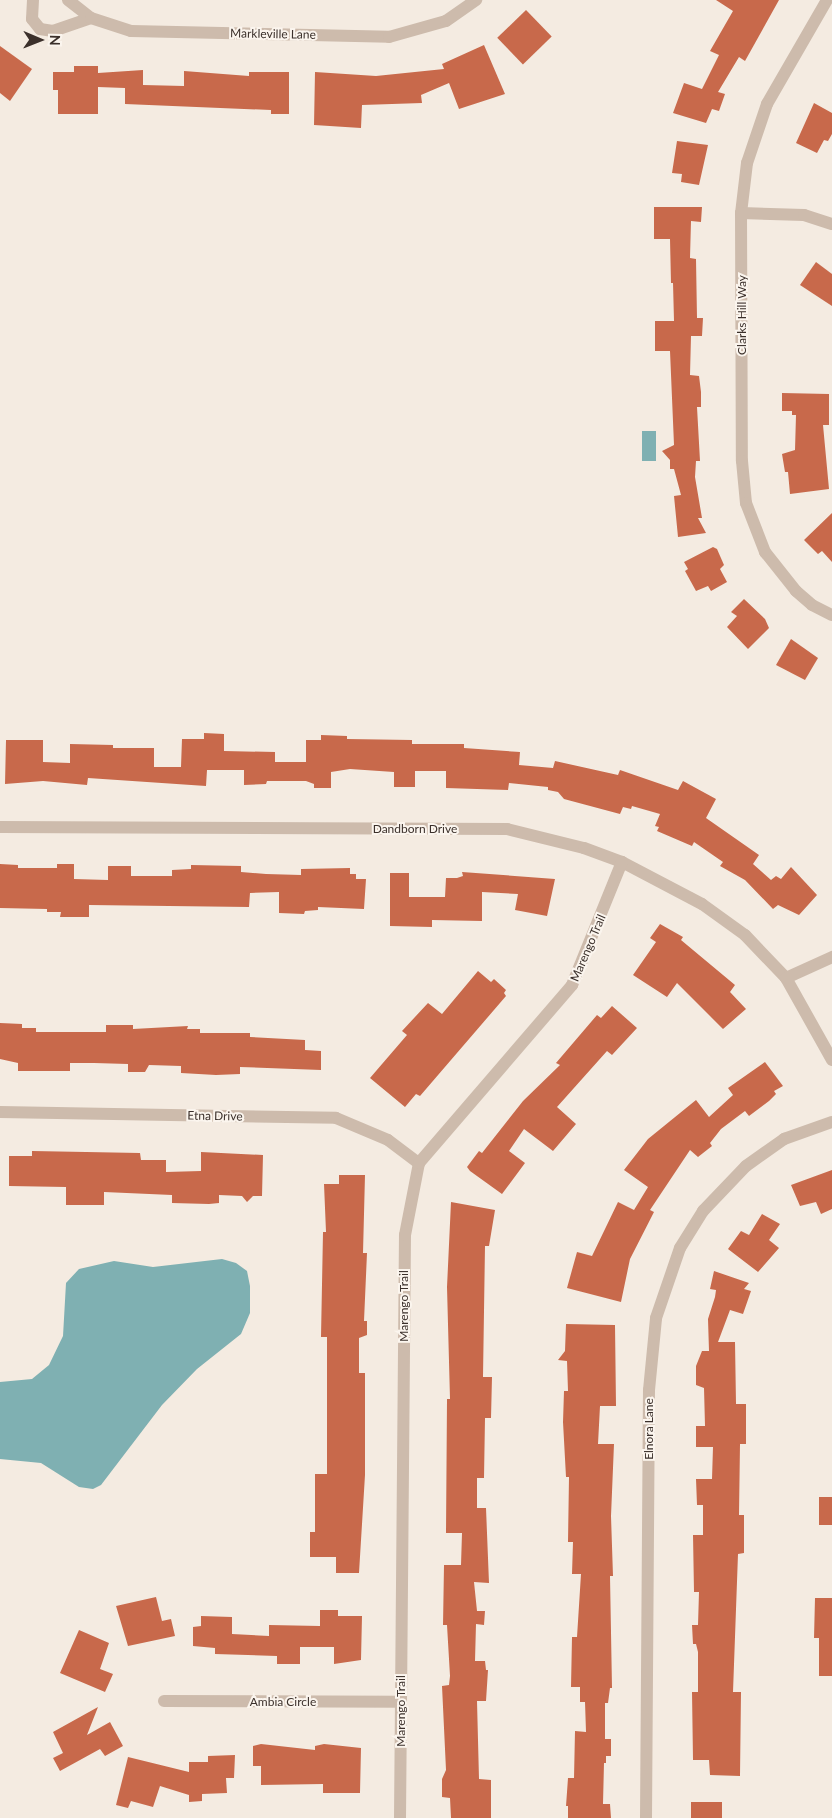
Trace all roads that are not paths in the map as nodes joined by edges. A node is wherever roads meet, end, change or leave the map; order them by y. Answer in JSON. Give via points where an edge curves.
{"nodes":[{"id":1,"x":33,"y":0,"type":"edge"},
{"id":2,"x":68,"y":0,"type":"edge"},
{"id":3,"x":476,"y":0,"type":"edge"},
{"id":4,"x":827,"y":0,"type":"edge"},
{"id":5,"x":91,"y":18,"type":"junction"},
{"id":6,"x":741,"y":213,"type":"junction"},
{"id":7,"x":832,"y":224,"type":"edge"},
{"id":8,"x":832,"y":615,"type":"edge"},
{"id":9,"x":0,"y":827,"type":"edge"},
{"id":10,"x":622,"y":862,"type":"junction"},
{"id":11,"x":832,"y":957,"type":"edge"},
{"id":12,"x":786,"y":978,"type":"junction"},
{"id":13,"x":832,"y":1060,"type":"edge"},
{"id":14,"x":0,"y":1112,"type":"edge"},
{"id":15,"x":832,"y":1122,"type":"edge"},
{"id":16,"x":419,"y":1163,"type":"junction"},
{"id":17,"x":164,"y":1701,"type":"dead end"},
{"id":18,"x":401,"y":1702,"type":"junction"},
{"id":19,"x":400,"y":1818,"type":"edge"},
{"id":20,"x":646,"y":1818,"type":"edge"}],
"edges":[{"from":1,"to":5,"type":"street","via":[[32,19],[40,29],[53,31]]},
{"from":2,"to":5,"type":"street","name":"Markleville Lane"},
{"from":3,"to":5,"type":"street","name":"Markleville Lane","via":[[446,22],[390,37],[131,31]]},
{"from":4,"to":6,"type":"street","name":"Clarks Hill Way","via":[[767,104],[747,162]]},
{"from":6,"to":7,"type":"street","via":[[804,215]]},
{"from":6,"to":8,"type":"street","name":"Clarks Hill Way","via":[[742,461],[746,503],[765,552],[783,578],[812,605]]},
{"from":9,"to":10,"type":"street","name":"Dandborn Drive","via":[[507,829],[584,848]]},
{"from":10,"to":12,"type":"street","name":"Dandborn Drive","via":[[702,904],[745,935]]},
{"from":10,"to":16,"type":"street","name":"Marengo Trail","via":[[572,985]]},
{"from":11,"to":12,"type":"street"},
{"from":12,"to":13,"type":"street","name":"Dandborn Drive"},
{"from":14,"to":16,"type":"street","name":"Etna Drive","via":[[336,1118],[388,1140]]},
{"from":15,"to":20,"type":"street","name":"Elnora Lane","via":[[777,1144],[746,1166],[703,1211],[680,1248],[656,1318],[649,1390]]},
{"from":16,"to":18,"type":"street","name":"Marengo Trail","via":[[405,1235]]},
{"from":17,"to":18,"type":"street","name":"Ambia Circle"},
{"from":18,"to":19,"type":"street","name":"Marengo Trail"}]}
